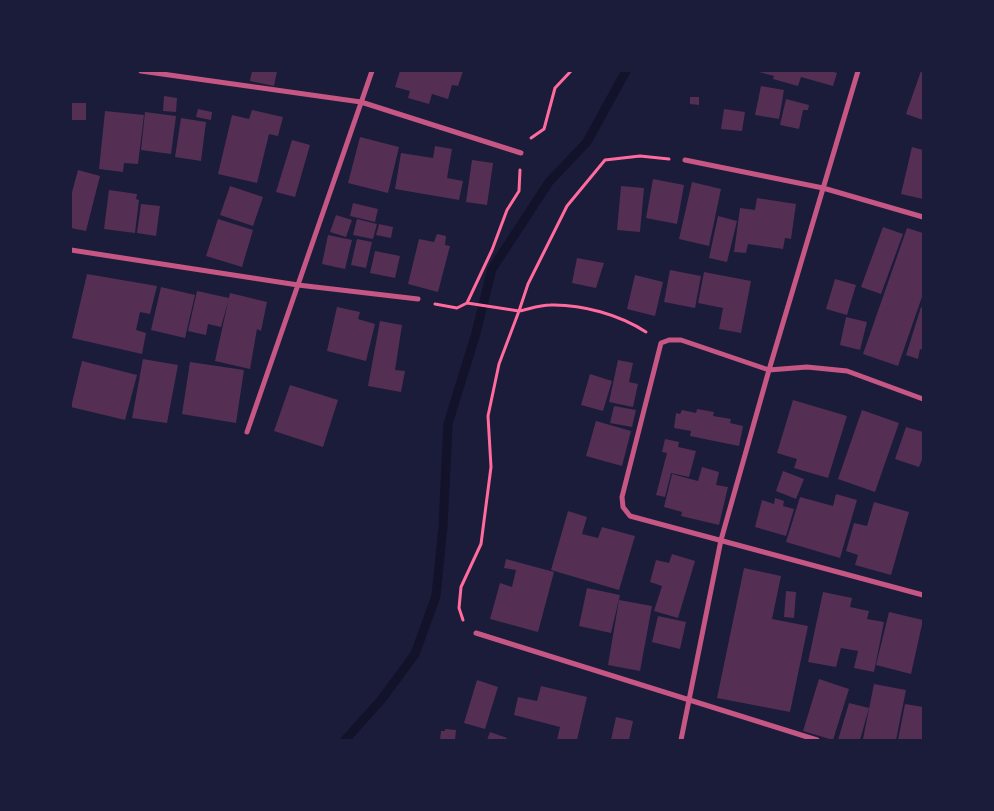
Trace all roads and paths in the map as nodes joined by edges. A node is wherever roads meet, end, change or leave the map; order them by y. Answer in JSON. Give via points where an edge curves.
{"nodes":[{"id":1,"x":140,"y":71,"type":"edge"},
{"id":2,"x":372,"y":71,"type":"edge"},
{"id":3,"x":571,"y":71,"type":"edge"},
{"id":4,"x":858,"y":71,"type":"edge"},
{"id":5,"x":361,"y":102,"type":"junction"},
{"id":6,"x":521,"y":153,"type":"junction"},
{"id":7,"x":684,"y":160,"type":"joint"},
{"id":8,"x":823,"y":188,"type":"junction"},
{"id":9,"x":923,"y":217,"type":"edge"},
{"id":10,"x":71,"y":250,"type":"edge"},
{"id":11,"x":298,"y":285,"type":"junction"},
{"id":12,"x":418,"y":299,"type":"joint"},
{"id":13,"x":467,"y":303,"type":"junction"},
{"id":14,"x":519,"y":311,"type":"junction"},
{"id":15,"x":661,"y":343,"type":"junction"},
{"id":16,"x":769,"y":370,"type":"junction"},
{"id":17,"x":923,"y":399,"type":"edge"},
{"id":18,"x":247,"y":432,"type":"dead end"},
{"id":19,"x":722,"y":540,"type":"junction"},
{"id":20,"x":923,"y":595,"type":"edge"},
{"id":21,"x":476,"y":633,"type":"joint"},
{"id":22,"x":689,"y":699,"type":"junction"},
{"id":23,"x":681,"y":740,"type":"edge"},
{"id":24,"x":818,"y":740,"type":"edge"}],
"edges":[{"from":1,"to":5,"type":"street"},
{"from":2,"to":5,"type":"street"},
{"from":3,"to":6,"type":"path","via":[[555,88],[544,129],[525,142]]},
{"from":4,"to":8,"type":"street"},
{"from":5,"to":6,"type":"street"},
{"from":5,"to":11,"type":"street"},
{"from":6,"to":13,"type":"path","via":[[519,191],[507,210]]},
{"from":7,"to":8,"type":"street"},
{"from":7,"to":14,"type":"path","via":[[640,156],[605,160],[567,206],[528,284]]},
{"from":8,"to":9,"type":"street"},
{"from":8,"to":16,"type":"street"},
{"from":10,"to":11,"type":"street"},
{"from":11,"to":12,"type":"street"},
{"from":11,"to":18,"type":"street"},
{"from":12,"to":13,"type":"path","via":[[445,308],[457,308]]},
{"from":13,"to":14,"type":"path"},
{"from":14,"to":15,"type":"path","via":[[549,305],[598,312],[634,325]]},
{"from":14,"to":21,"type":"path","via":[[499,364],[488,416],[491,467],[481,544],[461,588],[461,618]]},
{"from":15,"to":16,"type":"street","via":[[681,340]]},
{"from":15,"to":19,"type":"street","via":[[622,497],[623,507],[630,516]]},
{"from":16,"to":17,"type":"street","via":[[807,367],[847,371]]},
{"from":16,"to":19,"type":"street"},
{"from":19,"to":20,"type":"street"},
{"from":19,"to":22,"type":"street"},
{"from":21,"to":22,"type":"street"},
{"from":22,"to":23,"type":"street"},
{"from":22,"to":24,"type":"street"}]}
